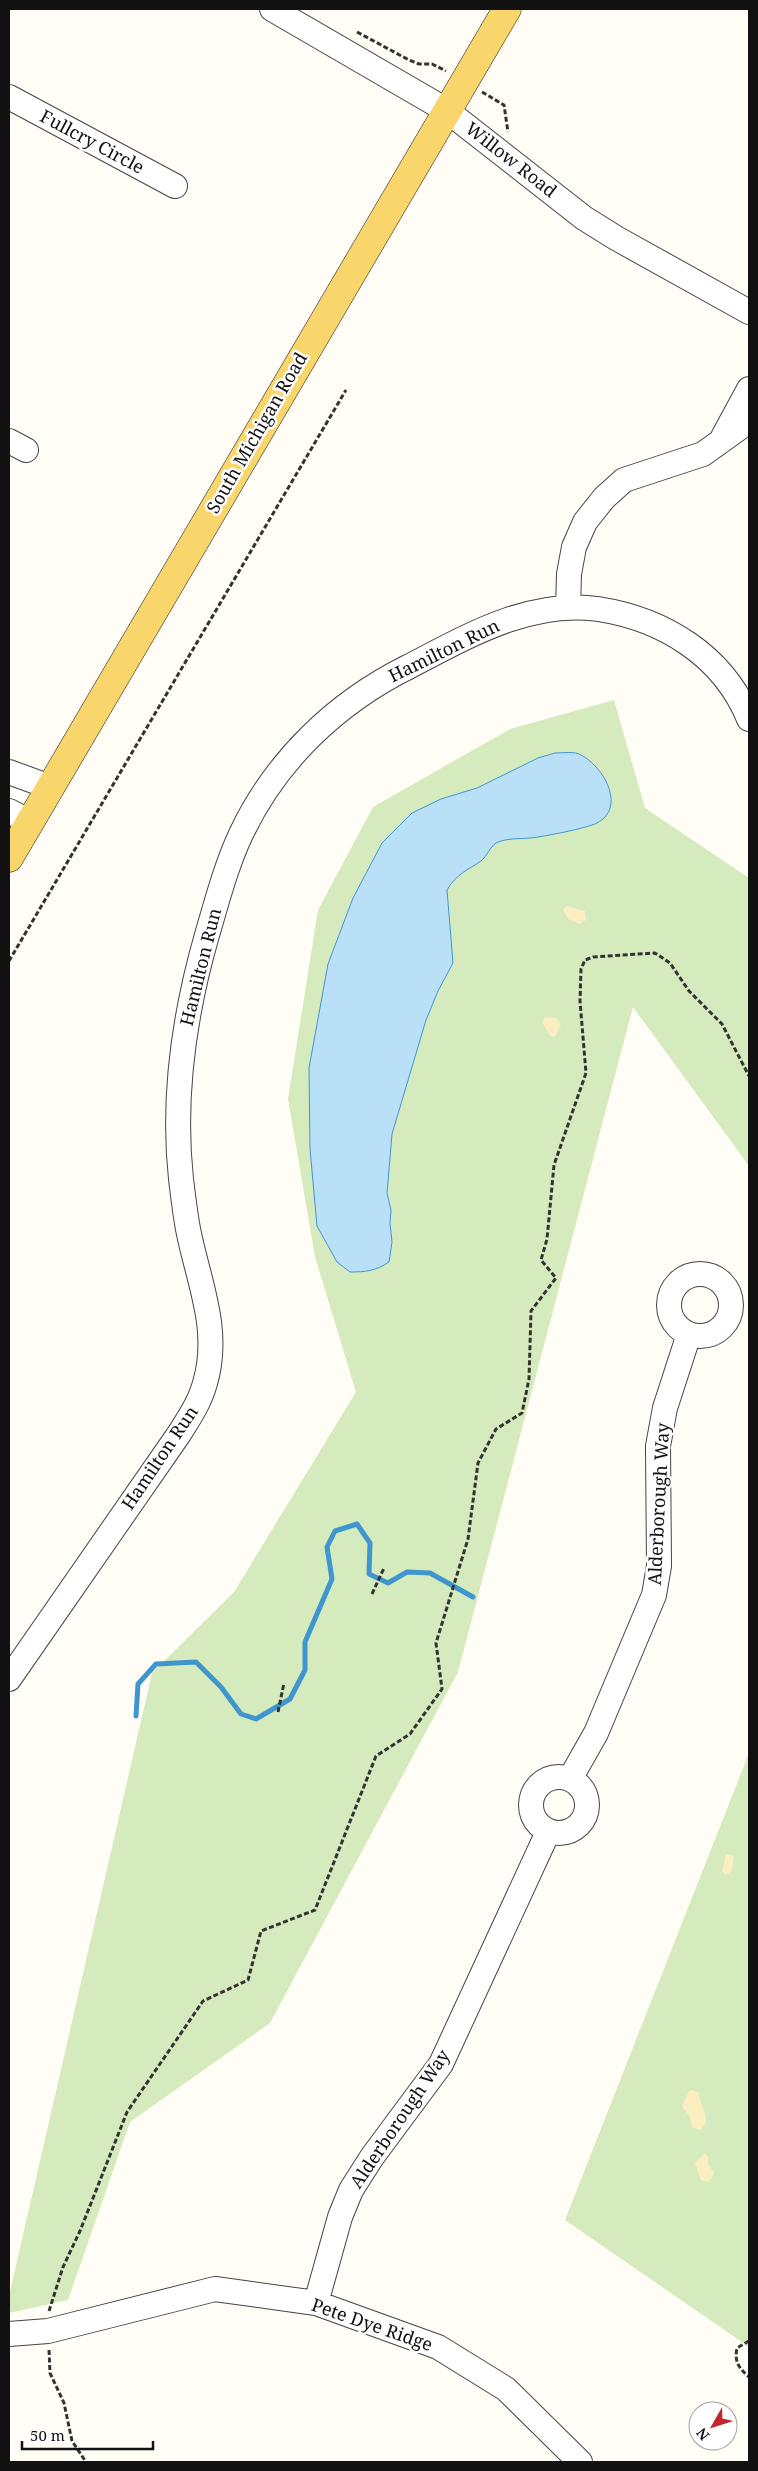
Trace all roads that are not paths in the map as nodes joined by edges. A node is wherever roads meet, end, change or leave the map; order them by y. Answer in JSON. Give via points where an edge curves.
{"nodes":[{"id":1,"x":272,"y":9,"type":"edge"},
{"id":2,"x":507,"y":9,"type":"edge"},
{"id":3,"x":9,"y":97,"type":"edge"},
{"id":4,"x":446,"y":110,"type":"junction"},
{"id":5,"x":175,"y":186,"type":"dead end"},
{"id":6,"x":749,"y":312,"type":"edge"},
{"id":7,"x":749,"y":389,"type":"edge"},
{"id":8,"x":749,"y":421,"type":"edge"},
{"id":9,"x":723,"y":438,"type":"junction"},
{"id":10,"x":568,"y":608,"type":"junction"},
{"id":11,"x":749,"y":718,"type":"edge"},
{"id":12,"x":9,"y":772,"type":"edge"},
{"id":13,"x":50,"y":787,"type":"junction"},
{"id":14,"x":19,"y":816,"type":"edge"},
{"id":15,"x":9,"y":858,"type":"edge"},
{"id":16,"x":689,"y":1334,"type":"dead end"},
{"id":17,"x":9,"y":1679,"type":"edge"},
{"id":18,"x":570,"y":1779,"type":"junction"},
{"id":19,"x":548,"y":1832,"type":"junction"},
{"id":20,"x":316,"y":2302,"type":"junction"},
{"id":21,"x":9,"y":2334,"type":"edge"},
{"id":22,"x":580,"y":2462,"type":"edge"}],
"edges":[{"from":1,"to":4,"type":"street","name":"Willow Road"},
{"from":2,"to":4,"type":"main road","name":"South Michigan Road"},
{"from":3,"to":5,"type":"street","name":"Fullcry Circle"},
{"from":4,"to":6,"type":"street","name":"Willow Road","via":[[584,218]]},
{"from":4,"to":13,"type":"main road","name":"South Michigan Road"},
{"from":7,"to":9,"type":"street"},
{"from":8,"to":9,"type":"street"},
{"from":9,"to":10,"type":"street","via":[[703,454],[624,480],[604,498],[585,522],[574,547]]},
{"from":10,"to":11,"type":"street","name":"Hamilton Run","via":[[618,612],[659,626],[686,642],[722,673]]},
{"from":10,"to":17,"type":"street","name":"Hamilton Run","via":[[543,609],[495,625],[361,692],[329,717],[296,751],[264,794],[241,833],[195,975],[180,1056],[178,1120],[181,1177],[188,1228],[210,1316],[212,1343],[204,1386],[179,1434]]},
{"from":12,"to":13,"type":"street"},
{"from":13,"to":14,"type":"main road","name":"South Michigan Road"},
{"from":14,"to":15,"type":"main road","name":"South Michigan Road"},
{"from":16,"to":18,"type":"street","name":"Alderborough Way","via":[[665,1408],[658,1446],[659,1566],[654,1595],[596,1732]]},
{"from":18,"to":19,"type":"street","via":[[584,1793],[586,1812],[583,1821],[567,1832]]},
{"from":18,"to":19,"type":"street","via":[[544,1781],[533,1794],[531,1812]]},
{"from":19,"to":20,"type":"street","name":"Alderborough Way","via":[[441,2064],[350,2190]]},
{"from":20,"to":21,"type":"street","name":"Pete Dye Ridge","via":[[214,2289],[48,2331]]},
{"from":20,"to":22,"type":"street","name":"Pete Dye Ridge","via":[[438,2347],[506,2389]]}]}
